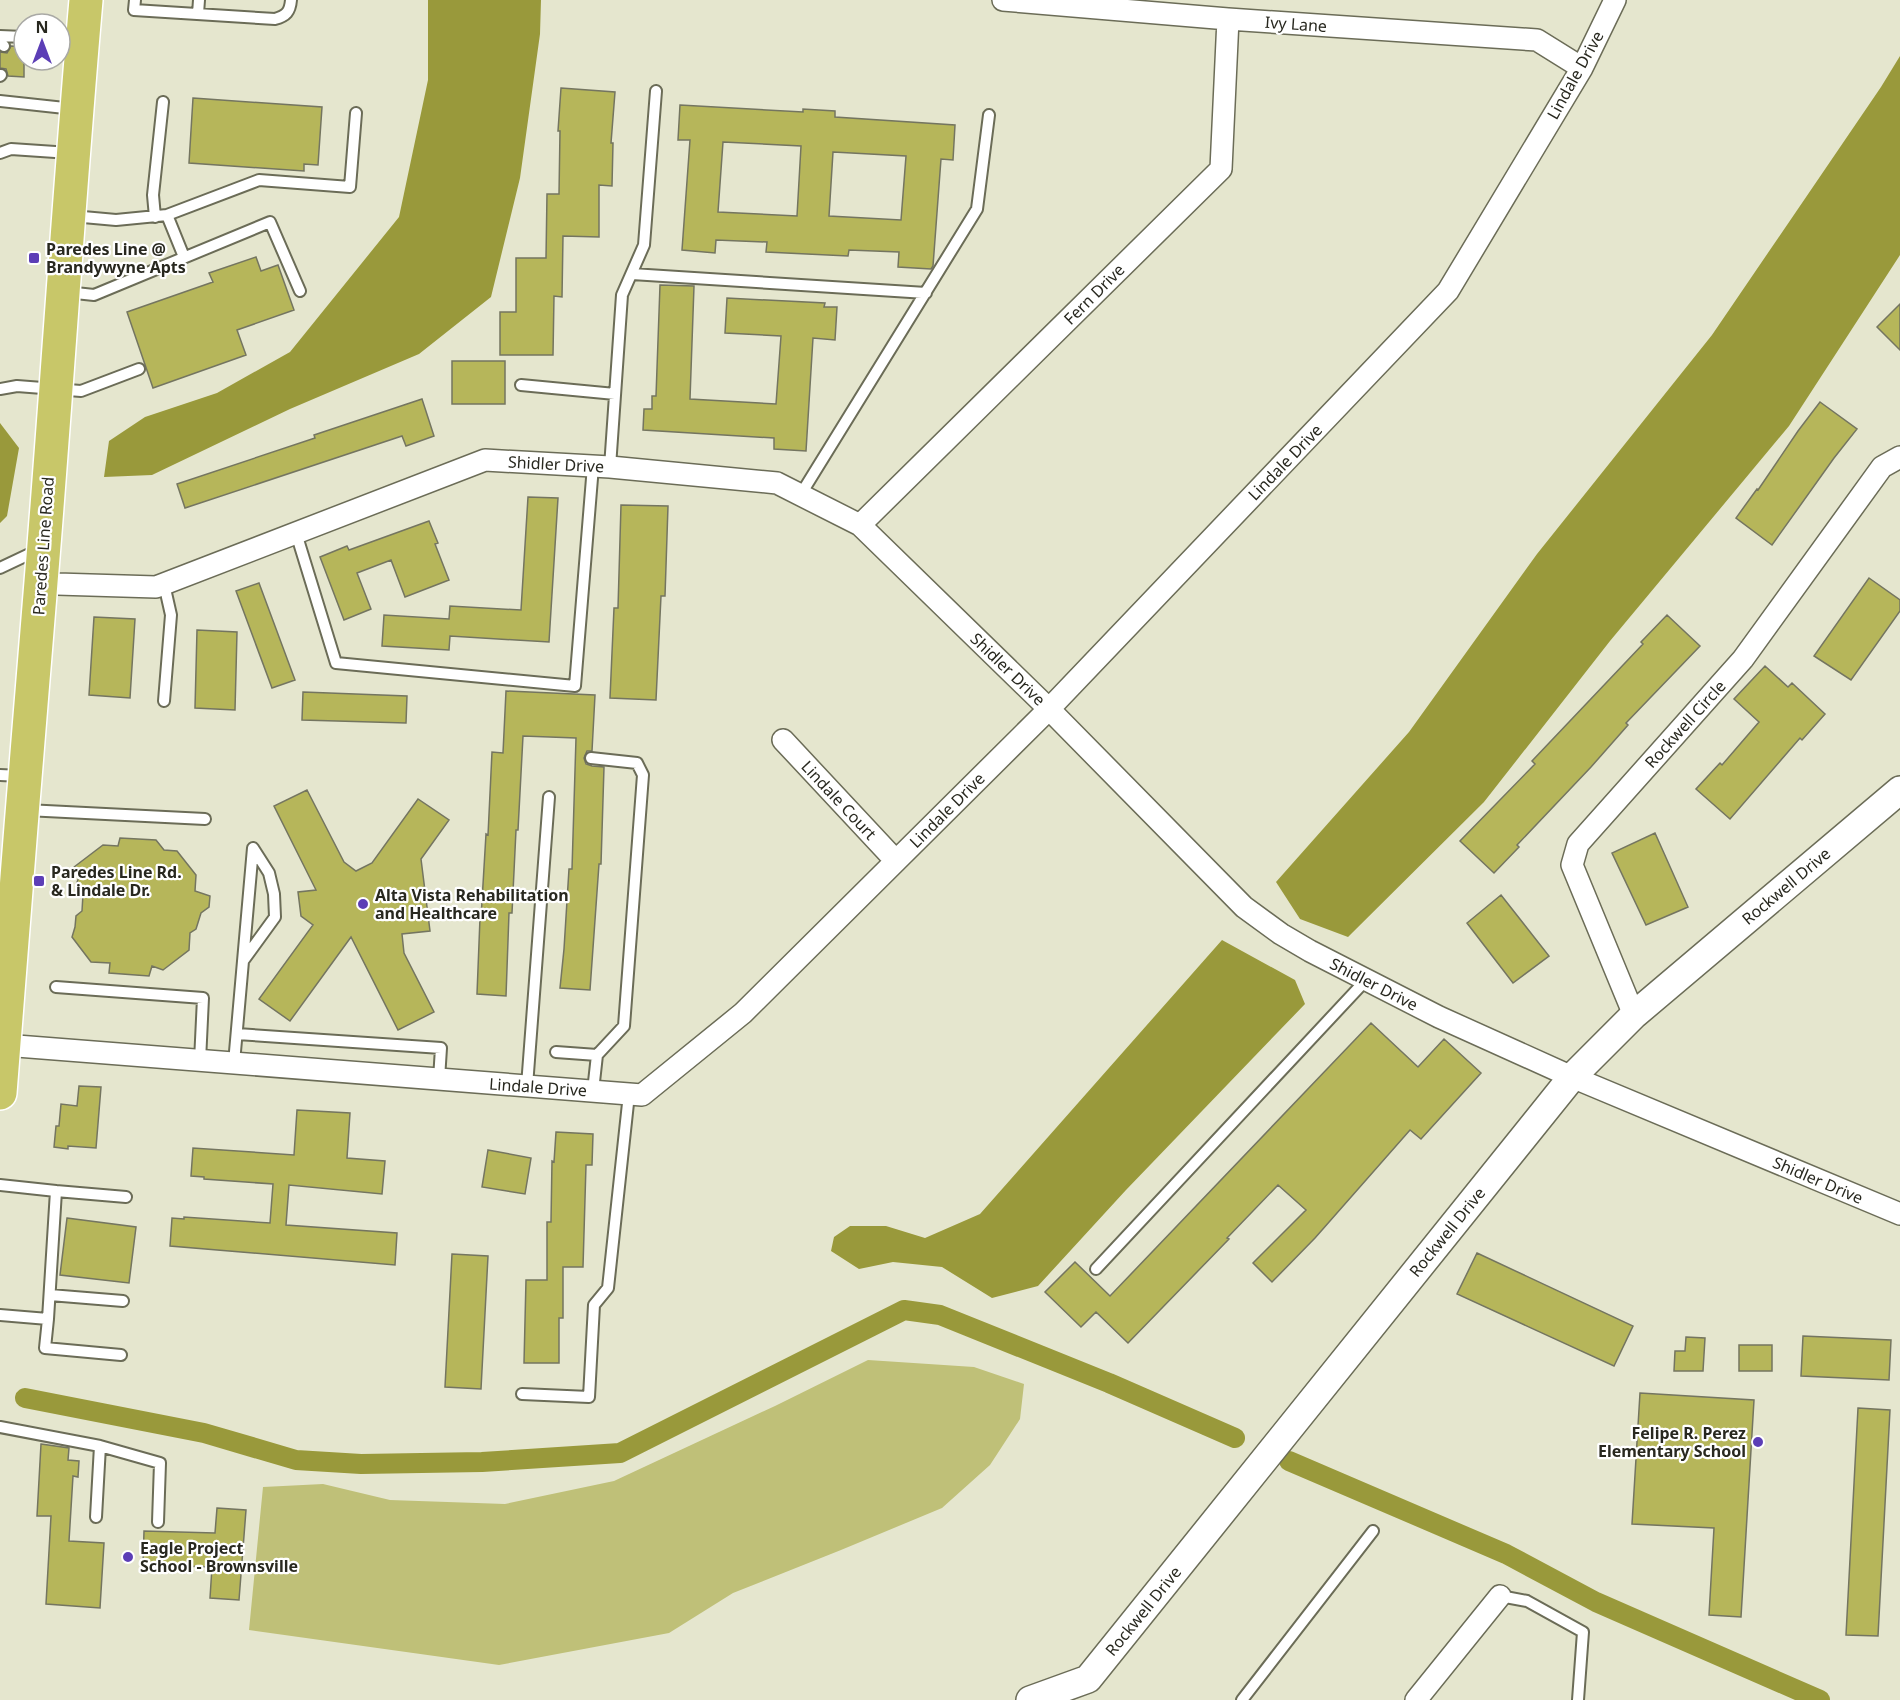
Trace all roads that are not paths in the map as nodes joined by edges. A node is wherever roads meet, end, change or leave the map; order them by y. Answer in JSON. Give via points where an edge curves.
{"nodes":[{"id":1,"x":86,"y":0,"type":"edge"},
{"id":2,"x":135,"y":0,"type":"edge"},
{"id":3,"x":199,"y":0,"type":"edge"},
{"id":4,"x":291,"y":0,"type":"edge"},
{"id":5,"x":1003,"y":0,"type":"edge"},
{"id":6,"x":1615,"y":0,"type":"edge"},
{"id":7,"x":198,"y":14,"type":"junction"},
{"id":8,"x":1228,"y":20,"type":"junction"},
{"id":9,"x":72,"y":37,"type":"edge"},
{"id":10,"x":72,"y":52,"type":"edge"},
{"id":11,"x":1582,"y":68,"type":"junction"},
{"id":12,"x":656,"y":91,"type":"dead end"},
{"id":13,"x":0,"y":101,"type":"edge"},
{"id":14,"x":163,"y":102,"type":"dead end"},
{"id":15,"x":77,"y":110,"type":"junction"},
{"id":16,"x":356,"y":113,"type":"dead end"},
{"id":17,"x":989,"y":115,"type":"dead end"},
{"id":18,"x":0,"y":153,"type":"edge"},
{"id":19,"x":73,"y":154,"type":"junction"},
{"id":20,"x":69,"y":215,"type":"junction"},
{"id":21,"x":167,"y":215,"type":"junction"},
{"id":22,"x":155,"y":217,"type":"junction"},
{"id":23,"x":184,"y":257,"type":"junction"},
{"id":24,"x":632,"y":274,"type":"junction"},
{"id":25,"x":300,"y":291,"type":"dead end"},
{"id":26,"x":63,"y":292,"type":"junction"},
{"id":27,"x":926,"y":293,"type":"junction"},
{"id":28,"x":139,"y":369,"type":"dead end"},
{"id":29,"x":521,"y":385,"type":"dead end"},
{"id":30,"x":0,"y":389,"type":"edge"},
{"id":31,"x":55,"y":389,"type":"junction"},
{"id":32,"x":615,"y":394,"type":"junction"},
{"id":33,"x":1900,"y":457,"type":"edge"},
{"id":34,"x":602,"y":467,"type":"junction"},
{"id":35,"x":801,"y":494,"type":"junction"},
{"id":36,"x":860,"y":525,"type":"junction"},
{"id":37,"x":296,"y":533,"type":"junction"},
{"id":38,"x":43,"y":547,"type":"junction"},
{"id":39,"x":0,"y":568,"type":"edge"},
{"id":40,"x":41,"y":582,"type":"junction"},
{"id":41,"x":164,"y":584,"type":"junction"},
{"id":42,"x":164,"y":701,"type":"dead end"},
{"id":43,"x":1048,"y":709,"type":"junction"},
{"id":44,"x":783,"y":740,"type":"dead end"},
{"id":45,"x":591,"y":758,"type":"dead end"},
{"id":46,"x":12,"y":776,"type":"edge"},
{"id":47,"x":1900,"y":789,"type":"edge"},
{"id":48,"x":549,"y":797,"type":"dead end"},
{"id":49,"x":22,"y":809,"type":"junction"},
{"id":50,"x":205,"y":819,"type":"dead end"},
{"id":51,"x":896,"y":861,"type":"junction"},
{"id":52,"x":243,"y":961,"type":"junction"},
{"id":53,"x":1366,"y":980,"type":"junction"},
{"id":54,"x":56,"y":987,"type":"dead end"},
{"id":55,"x":1634,"y":1015,"type":"junction"},
{"id":56,"x":237,"y":1034,"type":"junction"},
{"id":57,"x":4,"y":1045,"type":"junction"},
{"id":58,"x":556,"y":1052,"type":"dead end"},
{"id":59,"x":597,"y":1055,"type":"junction"},
{"id":60,"x":200,"y":1061,"type":"junction"},
{"id":61,"x":234,"y":1063,"type":"junction"},
{"id":62,"x":1572,"y":1077,"type":"junction"},
{"id":63,"x":440,"y":1079,"type":"junction"},
{"id":64,"x":527,"y":1086,"type":"junction"},
{"id":65,"x":593,"y":1091,"type":"junction"},
{"id":66,"x":0,"y":1093,"type":"edge"},
{"id":67,"x":629,"y":1094,"type":"junction"},
{"id":68,"x":0,"y":1185,"type":"edge"},
{"id":69,"x":56,"y":1191,"type":"junction"},
{"id":70,"x":126,"y":1197,"type":"dead end"},
{"id":71,"x":1900,"y":1214,"type":"edge"},
{"id":72,"x":1096,"y":1269,"type":"dead end"},
{"id":73,"x":50,"y":1295,"type":"junction"},
{"id":74,"x":123,"y":1301,"type":"dead end"},
{"id":75,"x":0,"y":1315,"type":"edge"},
{"id":76,"x":48,"y":1319,"type":"junction"},
{"id":77,"x":121,"y":1355,"type":"dead end"},
{"id":78,"x":522,"y":1394,"type":"dead end"},
{"id":79,"x":0,"y":1427,"type":"edge"},
{"id":80,"x":100,"y":1446,"type":"junction"},
{"id":81,"x":96,"y":1517,"type":"dead end"},
{"id":82,"x":158,"y":1522,"type":"dead end"},
{"id":83,"x":1373,"y":1532,"type":"dead end"},
{"id":84,"x":1500,"y":1596,"type":"joint"},
{"id":85,"x":1087,"y":1689,"type":"edge"},
{"id":86,"x":1030,"y":1700,"type":"edge"},
{"id":87,"x":1242,"y":1700,"type":"edge"},
{"id":88,"x":1416,"y":1700,"type":"edge"},
{"id":89,"x":1578,"y":1700,"type":"edge"}],
"edges":[{"from":1,"to":9,"type":"main road","name":"Paredes Line Road"},
{"from":2,"to":7,"type":"lane","via":[[134,10]]},
{"from":3,"to":7,"type":"lane"},
{"from":4,"to":7,"type":"lane","via":[[285,16],[275,19]]},
{"from":5,"to":8,"type":"street","name":"Ivy Lane"},
{"from":6,"to":11,"type":"street","name":"Lindale Drive"},
{"from":8,"to":11,"type":"street","name":"Ivy Lane","via":[[1538,40]]},
{"from":8,"to":36,"type":"street","name":"Fern Drive","via":[[1221,169]]},
{"from":10,"to":15,"type":"main road","name":"Paredes Line Road"},
{"from":11,"to":43,"type":"street","name":"Lindale Drive","via":[[1448,291]]},
{"from":12,"to":24,"type":"lane","via":[[644,245]]},
{"from":13,"to":15,"type":"lane"},
{"from":14,"to":22,"type":"lane","via":[[153,195]]},
{"from":15,"to":19,"type":"main road","name":"Paredes Line Road"},
{"from":16,"to":21,"type":"lane","via":[[350,187],[259,180]]},
{"from":17,"to":27,"type":"lane","via":[[977,208]]},
{"from":18,"to":19,"type":"lane","via":[[11,149]]},
{"from":19,"to":20,"type":"main road","name":"Paredes Line Road"},
{"from":20,"to":22,"type":"lane","via":[[116,220]]},
{"from":20,"to":26,"type":"main road","name":"Paredes Line Road"},
{"from":21,"to":22,"type":"lane"},
{"from":21,"to":23,"type":"lane"},
{"from":23,"to":25,"type":"lane","via":[[270,222]]},
{"from":23,"to":26,"type":"lane","via":[[94,295]]},
{"from":24,"to":27,"type":"lane"},
{"from":24,"to":32,"type":"lane","via":[[622,295]]},
{"from":26,"to":31,"type":"main road","name":"Paredes Line Road"},
{"from":27,"to":35,"type":"lane"},
{"from":28,"to":31,"type":"lane","via":[[81,391]]},
{"from":29,"to":32,"type":"lane"},
{"from":30,"to":31,"type":"lane"},
{"from":31,"to":38,"type":"main road","name":"Paredes Line Road"},
{"from":32,"to":34,"type":"lane"},
{"from":33,"to":55,"type":"street","name":"Rockwell Circle","via":[[1882,467],[1743,659],[1578,844],[1572,865]]},
{"from":34,"to":35,"type":"street","name":"Shidler Drive","via":[[777,483]]},
{"from":34,"to":37,"type":"street","name":"Shidler Drive","via":[[485,460]]},
{"from":34,"to":37,"type":"lane","via":[[575,686],[336,663]]},
{"from":35,"to":36,"type":"street","name":"Shidler Drive"},
{"from":36,"to":43,"type":"street","name":"Shidler Drive"},
{"from":37,"to":41,"type":"street","name":"Shidler Drive"},
{"from":38,"to":39,"type":"lane"},
{"from":38,"to":40,"type":"main road","name":"Paredes Line Road"},
{"from":40,"to":41,"type":"street","name":"Shidler Drive","via":[[156,587]]},
{"from":40,"to":46,"type":"main road","name":"Paredes Line Road"},
{"from":41,"to":42,"type":"lane","via":[[171,615]]},
{"from":43,"to":51,"type":"street","name":"Lindale Drive"},
{"from":43,"to":53,"type":"street","name":"Shidler Drive","via":[[1244,906],[1281,934]]},
{"from":44,"to":51,"type":"street","name":"Lindale Court"},
{"from":45,"to":59,"type":"lane","via":[[637,763],[643,775],[624,1026]]},
{"from":46,"to":49,"type":"main road","name":"Paredes Line Road"},
{"from":47,"to":55,"type":"street","name":"Rockwell Drive"},
{"from":48,"to":64,"type":"lane"},
{"from":49,"to":50,"type":"lane"},
{"from":49,"to":57,"type":"main road","name":"Paredes Line Road"},
{"from":51,"to":67,"type":"street","name":"Lindale Drive","via":[[743,1013],[642,1095]]},
{"from":52,"to":52,"type":"lane","via":[[252,859],[253,848],[269,873],[275,917]]},
{"from":52,"to":56,"type":"lane"},
{"from":53,"to":62,"type":"street","name":"Shidler Drive"},
{"from":53,"to":72,"type":"lane"},
{"from":54,"to":60,"type":"lane","via":[[203,998]]},
{"from":55,"to":62,"type":"street","name":"Rockwell Drive"},
{"from":56,"to":61,"type":"lane"},
{"from":56,"to":63,"type":"lane","via":[[441,1048]]},
{"from":57,"to":60,"type":"street","name":"Lindale Drive"},
{"from":57,"to":66,"type":"main road","name":"Paredes Line Road"},
{"from":58,"to":59,"type":"lane"},
{"from":59,"to":65,"type":"lane"},
{"from":60,"to":61,"type":"street","name":"Lindale Drive"},
{"from":61,"to":63,"type":"street","name":"Lindale Drive"},
{"from":62,"to":71,"type":"street","name":"Shidler Drive"},
{"from":62,"to":85,"type":"street","name":"Rockwell Drive"},
{"from":63,"to":64,"type":"street","name":"Lindale Drive"},
{"from":64,"to":65,"type":"street","name":"Lindale Drive"},
{"from":65,"to":67,"type":"street","name":"Lindale Drive"},
{"from":67,"to":78,"type":"lane","via":[[608,1288],[594,1305],[589,1397]]},
{"from":68,"to":69,"type":"lane"},
{"from":69,"to":70,"type":"lane"},
{"from":69,"to":73,"type":"lane"},
{"from":73,"to":74,"type":"lane"},
{"from":73,"to":76,"type":"lane"},
{"from":75,"to":76,"type":"lane"},
{"from":76,"to":77,"type":"lane","via":[[45,1348]]},
{"from":79,"to":80,"type":"lane"},
{"from":80,"to":81,"type":"lane"},
{"from":80,"to":82,"type":"lane","via":[[160,1463]]},
{"from":83,"to":87,"type":"lane"},
{"from":84,"to":88,"type":"street"},
{"from":84,"to":89,"type":"lane","via":[[1527,1601],[1583,1632]]},
{"from":85,"to":86,"type":"street","name":"Rockwell Drive"}]}
